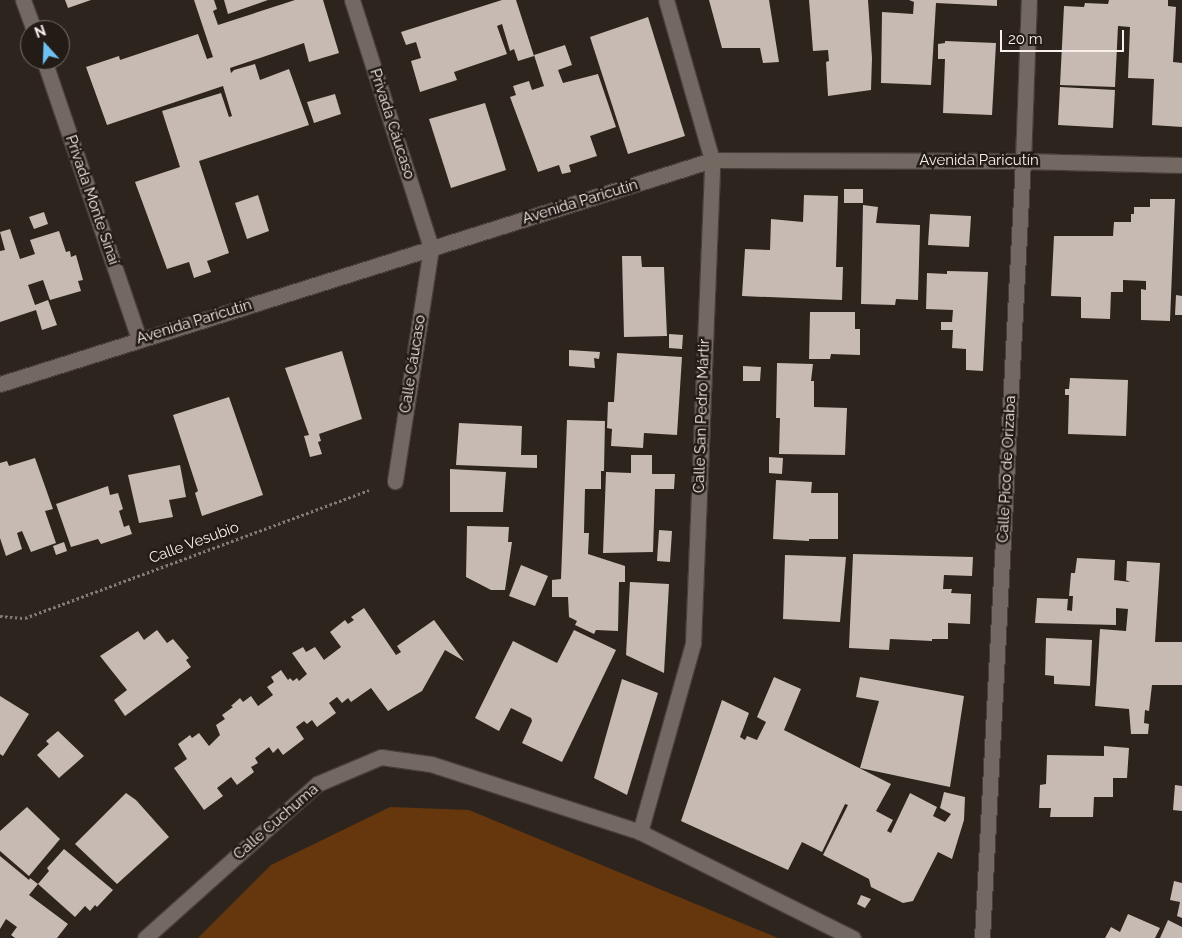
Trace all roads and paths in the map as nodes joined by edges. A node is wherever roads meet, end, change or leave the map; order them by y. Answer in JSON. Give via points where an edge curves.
{"nodes":[{"id":1,"x":23,"y":0,"type":"edge"},
{"id":2,"x":352,"y":0,"type":"edge"},
{"id":3,"x":666,"y":0,"type":"edge"},
{"id":4,"x":1029,"y":0,"type":"edge"},
{"id":5,"x":30,"y":20,"type":"edge"},
{"id":6,"x":47,"y":70,"type":"edge"},
{"id":7,"x":712,"y":160,"type":"junction"},
{"id":8,"x":1023,"y":160,"type":"junction"},
{"id":9,"x":1182,"y":165,"type":"edge"},
{"id":10,"x":431,"y":248,"type":"junction"},
{"id":11,"x":139,"y":339,"type":"junction"},
{"id":12,"x":0,"y":384,"type":"edge"},
{"id":13,"x":395,"y":481,"type":"joint"},
{"id":14,"x":0,"y":616,"type":"edge"},
{"id":15,"x":640,"y":832,"type":"junction"},
{"id":16,"x":145,"y":938,"type":"edge"},
{"id":17,"x":853,"y":938,"type":"edge"},
{"id":18,"x":982,"y":938,"type":"edge"}],
"edges":[{"from":1,"to":5,"type":"street"},
{"from":2,"to":10,"type":"street","name":"Privada Cáucaso"},
{"from":3,"to":7,"type":"street","name":"Calle San Pedro Mártir"},
{"from":4,"to":8,"type":"street","name":"Calle Pico de Orizaba"},
{"from":6,"to":11,"type":"street","name":"Privada Monte Sinaí"},
{"from":7,"to":8,"type":"street","name":"Avenida Paricutín"},
{"from":7,"to":10,"type":"street","name":"Avenida Paricutín"},
{"from":7,"to":15,"type":"street","name":"Calle San Pedro Mártir","via":[[693,643]]},
{"from":8,"to":9,"type":"street","name":"Avenida Paricutín"},
{"from":8,"to":18,"type":"street","name":"Calle Pico de Orizaba"},
{"from":10,"to":11,"type":"street","name":"Avenida Paricutín"},
{"from":10,"to":13,"type":"street","name":"Calle Cáucaso"},
{"from":11,"to":12,"type":"street","name":"Avenida Paricutín"},
{"from":13,"to":14,"type":"path","name":"Calle Vesubio","via":[[25,618]]},
{"from":15,"to":16,"type":"street","name":"Calle Cuchuma","via":[[431,764],[382,758],[317,784]]},
{"from":15,"to":17,"type":"street","name":"Calle Cuchuma"}]}
